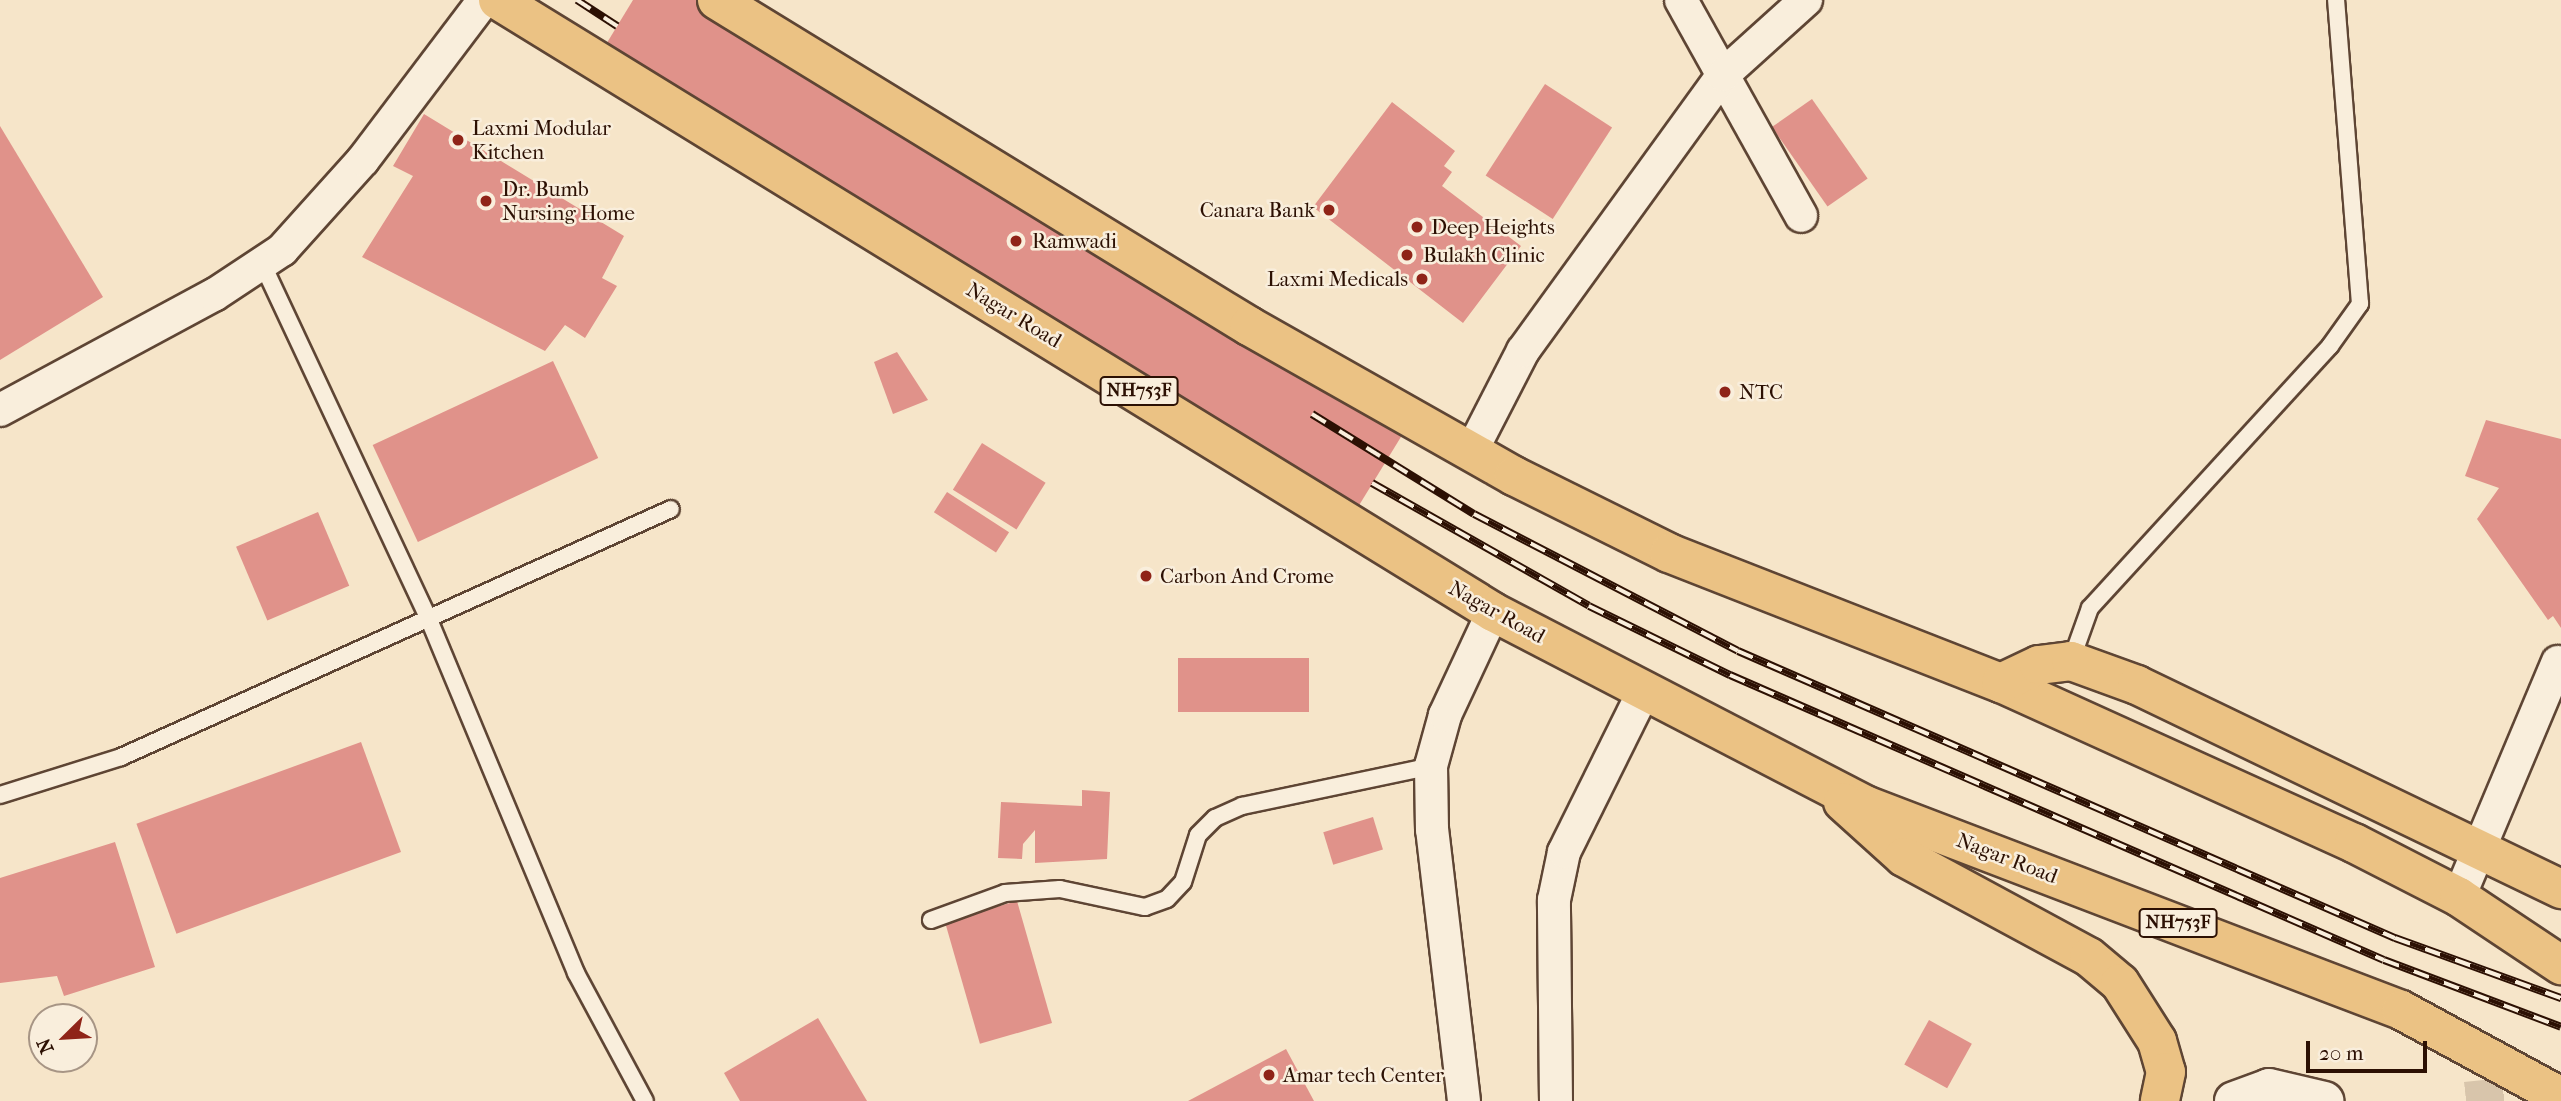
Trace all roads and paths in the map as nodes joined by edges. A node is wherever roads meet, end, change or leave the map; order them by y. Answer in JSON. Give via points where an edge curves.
{"nodes":[{"id":1,"x":484,"y":0,"type":"edge"},
{"id":2,"x":498,"y":0,"type":"edge"},
{"id":3,"x":717,"y":0,"type":"edge"},
{"id":4,"x":1681,"y":0,"type":"edge"},
{"id":5,"x":1806,"y":0,"type":"edge"},
{"id":6,"x":2336,"y":0,"type":"edge"},
{"id":7,"x":1723,"y":75,"type":"junction"},
{"id":8,"x":1801,"y":216,"type":"dead end"},
{"id":9,"x":262,"y":263,"type":"junction"},
{"id":10,"x":0,"y":410,"type":"edge"},
{"id":11,"x":1471,"y":452,"type":"junction"},
{"id":12,"x":671,"y":509,"type":"dead end"},
{"id":13,"x":1493,"y":612,"type":"junction"},
{"id":14,"x":430,"y":622,"type":"junction"},
{"id":15,"x":2071,"y":661,"type":"junction"},
{"id":16,"x":2558,"y":662,"type":"dead end"},
{"id":17,"x":2001,"y":683,"type":"junction"},
{"id":18,"x":1644,"y":691,"type":"junction"},
{"id":19,"x":1431,"y":766,"type":"junction"},
{"id":20,"x":1828,"y":784,"type":"junction"},
{"id":21,"x":0,"y":795,"type":"edge"},
{"id":22,"x":2479,"y":854,"type":"junction"},
{"id":23,"x":2561,"y":889,"type":"edge"},
{"id":24,"x":2459,"y":897,"type":"junction"},
{"id":25,"x":932,"y":920,"type":"dead end"},
{"id":26,"x":2561,"y":965,"type":"edge"},
{"id":27,"x":2561,"y":1097,"type":"edge"},
{"id":28,"x":645,"y":1101,"type":"edge"},
{"id":29,"x":1464,"y":1101,"type":"edge"},
{"id":30,"x":1556,"y":1101,"type":"edge"},
{"id":31,"x":2160,"y":1101,"type":"edge"},
{"id":32,"x":2234,"y":1101,"type":"edge"},
{"id":33,"x":2324,"y":1101,"type":"edge"}],
"edges":[{"from":1,"to":9,"type":"street","via":[[363,160],[282,250]]},
{"from":2,"to":13,"type":"highway","name":"Nagar Road","number":"NH753F"},
{"from":3,"to":11,"type":"highway","via":[[1249,326]]},
{"from":4,"to":7,"type":"street"},
{"from":5,"to":7,"type":"street"},
{"from":6,"to":15,"type":"lane","via":[[2360,304],[2330,346],[2090,608]]},
{"from":7,"to":8,"type":"street"},
{"from":7,"to":11,"type":"street","via":[[1523,351]]},
{"from":9,"to":10,"type":"street"},
{"from":9,"to":14,"type":"lane"},
{"from":11,"to":17,"type":"highway","via":[[1669,553]]},
{"from":12,"to":14,"type":"lane"},
{"from":13,"to":18,"type":"highway","name":"Nagar Road","number":"NH753F"},
{"from":13,"to":19,"type":"street","via":[[1446,716]]},
{"from":14,"to":21,"type":"lane","via":[[121,757]]},
{"from":14,"to":28,"type":"lane","via":[[576,973]]},
{"from":15,"to":17,"type":"highway","via":[[2039,665]]},
{"from":15,"to":22,"type":"highway","via":[[2137,685]]},
{"from":16,"to":22,"type":"street"},
{"from":17,"to":24,"type":"highway"},
{"from":18,"to":20,"type":"highway","name":"Nagar Road","number":"NH753F"},
{"from":18,"to":30,"type":"street","via":[[1561,864],[1554,900]]},
{"from":19,"to":25,"type":"lane","via":[[1241,806],[1215,818],[1198,835],[1183,882],[1167,899],[1144,907],[1060,888],[1005,893]]},
{"from":19,"to":29,"type":"street","via":[[1432,830]]},
{"from":20,"to":27,"type":"highway","name":"Nagar Road","number":"NH753F","via":[[1866,804],[2401,1010]]},
{"from":20,"to":31,"type":"highway","via":[[1866,829],[1904,857],[2089,957],[2120,983],[2157,1041],[2165,1072]]},
{"from":22,"to":23,"type":"highway"},
{"from":22,"to":24,"type":"street"},
{"from":24,"to":26,"type":"highway"},
{"from":32,"to":33,"type":"main road","via":[[2269,1088]]}]}
